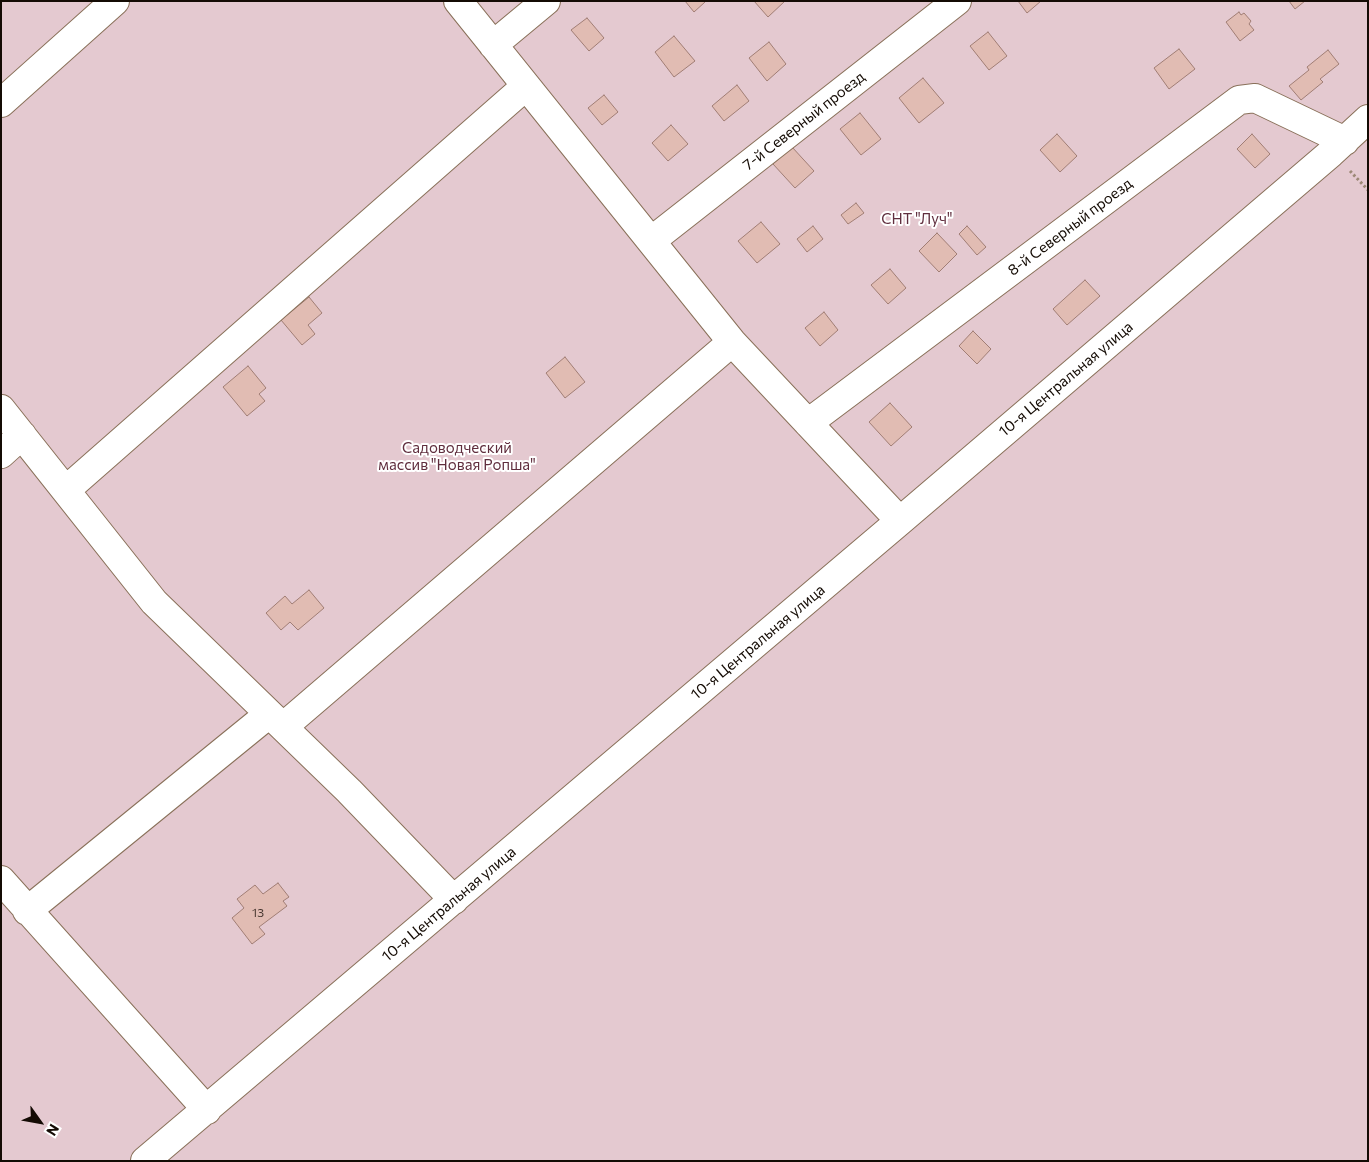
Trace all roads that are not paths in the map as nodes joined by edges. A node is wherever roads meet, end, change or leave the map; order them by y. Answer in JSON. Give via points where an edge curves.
{"nodes":[{"id":1,"x":115,"y":1,"type":"edge"},
{"id":2,"x":458,"y":1,"type":"edge"},
{"id":3,"x":546,"y":1,"type":"edge"},
{"id":4,"x":957,"y":1,"type":"edge"},
{"id":5,"x":493,"y":45,"type":"junction"},
{"id":6,"x":526,"y":86,"type":"junction"},
{"id":7,"x":1,"y":103,"type":"edge"},
{"id":8,"x":1368,"y":119,"type":"edge"},
{"id":9,"x":1345,"y":141,"type":"junction"},
{"id":10,"x":651,"y":241,"type":"junction"},
{"id":11,"x":732,"y":342,"type":"junction"},
{"id":12,"x":1,"y":409,"type":"edge"},
{"id":13,"x":808,"y":422,"type":"junction"},
{"id":14,"x":22,"y":435,"type":"junction"},
{"id":15,"x":1,"y":454,"type":"edge"},
{"id":16,"x":66,"y":490,"type":"junction"},
{"id":17,"x":900,"y":521,"type":"junction"},
{"id":18,"x":276,"y":720,"type":"junction"},
{"id":19,"x":12,"y":900,"type":"edge"},
{"id":20,"x":454,"y":900,"type":"junction"},
{"id":21,"x":207,"y":1110,"type":"junction"},
{"id":22,"x":145,"y":1161,"type":"edge"}],
"edges":[{"from":1,"to":7,"type":"street"},
{"from":2,"to":5,"type":"street"},
{"from":3,"to":5,"type":"street"},
{"from":4,"to":10,"type":"street","name":"7-й Северный проезд"},
{"from":5,"to":6,"type":"street"},
{"from":6,"to":10,"type":"street"},
{"from":6,"to":16,"type":"street"},
{"from":8,"to":9,"type":"street","name":"10-я Центральная улица"},
{"from":9,"to":13,"type":"street","name":"8-й Северный проезд","via":[[1255,98],[1239,100]]},
{"from":9,"to":17,"type":"street","name":"10-я Центральная улица"},
{"from":10,"to":11,"type":"street"},
{"from":11,"to":13,"type":"street"},
{"from":11,"to":18,"type":"street"},
{"from":12,"to":14,"type":"street"},
{"from":13,"to":17,"type":"street"},
{"from":14,"to":15,"type":"street"},
{"from":14,"to":16,"type":"street"},
{"from":16,"to":18,"type":"street","via":[[154,602]]},
{"from":17,"to":20,"type":"street","name":"10-я Центральная улица"},
{"from":18,"to":19,"type":"street"},
{"from":18,"to":20,"type":"street"},
{"from":19,"to":21,"type":"street"},
{"from":20,"to":21,"type":"street","name":"10-я Центральная улица"},
{"from":21,"to":22,"type":"street","name":"10-я Центральная улица"}]}
